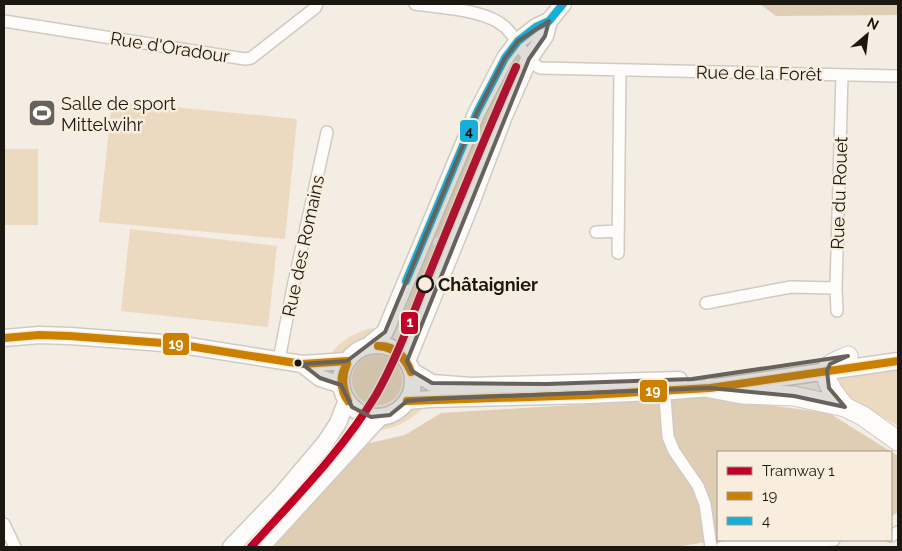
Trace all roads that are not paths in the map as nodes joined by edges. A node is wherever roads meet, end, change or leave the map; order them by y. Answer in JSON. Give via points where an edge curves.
{"nodes":[{"id":1,"x":317,"y":4,"type":"edge"},
{"id":2,"x":414,"y":4,"type":"edge"},
{"id":3,"x":563,"y":4,"type":"edge"},
{"id":4,"x":4,"y":21,"type":"edge"},
{"id":5,"x":549,"y":21,"type":"junction"},
{"id":6,"x":518,"y":41,"type":"junction"},
{"id":7,"x":529,"y":59,"type":"junction"},
{"id":8,"x":620,"y":70,"type":"junction"},
{"id":9,"x":842,"y":74,"type":"junction"},
{"id":10,"x":898,"y":76,"type":"edge"},
{"id":11,"x":327,"y":132,"type":"dead end"},
{"id":12,"x":618,"y":231,"type":"junction"},
{"id":13,"x":596,"y":232,"type":"dead end"},
{"id":14,"x":618,"y":252,"type":"dead end"},
{"id":15,"x":836,"y":288,"type":"junction"},
{"id":16,"x":706,"y":303,"type":"dead end"},
{"id":17,"x":837,"y":311,"type":"dead end"},
{"id":18,"x":4,"y":338,"type":"edge"},
{"id":19,"x":368,"y":346,"type":"junction"},
{"id":20,"x":898,"y":350,"type":"edge"},
{"id":21,"x":848,"y":356,"type":"junction"},
{"id":22,"x":279,"y":360,"type":"junction"},
{"id":23,"x":898,"y":360,"type":"edge"},
{"id":24,"x":347,"y":361,"type":"junction"},
{"id":25,"x":302,"y":364,"type":"junction"},
{"id":26,"x":410,"y":366,"type":"junction"},
{"id":27,"x":827,"y":371,"type":"junction"},
{"id":28,"x":664,"y":386,"type":"junction"},
{"id":29,"x":710,"y":388,"type":"junction"},
{"id":30,"x":344,"y":393,"type":"junction"},
{"id":31,"x":407,"y":402,"type":"junction"},
{"id":32,"x":845,"y":407,"type":"junction"},
{"id":33,"x":380,"y":417,"type":"junction"},
{"id":34,"x":898,"y":441,"type":"edge"},
{"id":35,"x":4,"y":524,"type":"edge"},
{"id":36,"x":818,"y":541,"type":"edge"},
{"id":37,"x":15,"y":547,"type":"edge"},
{"id":38,"x":231,"y":547,"type":"edge"},
{"id":39,"x":261,"y":547,"type":"edge"},
{"id":40,"x":711,"y":547,"type":"edge"},
{"id":41,"x":722,"y":547,"type":"edge"}],
"edges":[{"from":1,"to":4,"type":"street","name":"Rue d'Oradour","via":[[251,58],[245,59]]},
{"from":2,"to":6,"type":"street","via":[[496,20]]},
{"from":3,"to":5,"type":"main road"},
{"from":5,"to":6,"type":"main road"},
{"from":5,"to":7,"type":"main road","via":[[545,36]]},
{"from":6,"to":7,"type":"street"},
{"from":6,"to":19,"type":"main road","via":[[505,58],[477,112],[385,332]]},
{"from":7,"to":8,"type":"street","name":"Rue de la Forêt","via":[[540,68]]},
{"from":7,"to":26,"type":"main road","via":[[504,116]]},
{"from":8,"to":9,"type":"street","name":"Rue de la Forêt"},
{"from":8,"to":12,"type":"street"},
{"from":9,"to":10,"type":"street","name":"Rue de la Forêt"},
{"from":9,"to":15,"type":"street","name":"Rue du Rouet"},
{"from":11,"to":22,"type":"street","name":"Rue des Romains"},
{"from":12,"to":13,"type":"street"},
{"from":12,"to":14,"type":"street"},
{"from":15,"to":16,"type":"street","via":[[791,287]]},
{"from":15,"to":17,"type":"street","name":"Rue du Rouet"},
{"from":18,"to":22,"type":"main road","via":[[70,336],[176,344]]},
{"from":19,"to":24,"type":"main road"},
{"from":19,"to":26,"type":"main road","via":[[391,348]]},
{"from":20,"to":21,"type":"main road"},
{"from":21,"to":27,"type":"highway","via":[[830,364]]},
{"from":21,"to":28,"type":"main road"},
{"from":22,"to":25,"type":"main road"},
{"from":23,"to":27,"type":"main road"},
{"from":24,"to":25,"type":"main road"},
{"from":24,"to":30,"type":"main road","via":[[342,377]]},
{"from":25,"to":30,"type":"main road"},
{"from":26,"to":28,"type":"main road","via":[[432,383]]},
{"from":26,"to":31,"type":"main road","via":[[413,382]]},
{"from":27,"to":29,"type":"main road"},
{"from":27,"to":32,"type":"highway","via":[[829,388]]},
{"from":28,"to":29,"type":"main road"},
{"from":28,"to":31,"type":"main road","via":[[494,398],[430,398]]},
{"from":28,"to":40,"type":"street","via":[[668,437],[698,486],[705,504]]},
{"from":29,"to":32,"type":"highway","via":[[742,394],[794,396]]},
{"from":30,"to":33,"type":"main road","via":[[352,407],[364,414]]},
{"from":30,"to":38,"type":"main road","via":[[338,423],[325,443],[281,496]]},
{"from":31,"to":33,"type":"main road","via":[[390,415]]},
{"from":32,"to":34,"type":"highway"},
{"from":33,"to":39,"type":"main road"},
{"from":35,"to":37,"type":"street"},
{"from":36,"to":41,"type":"street"}]}
